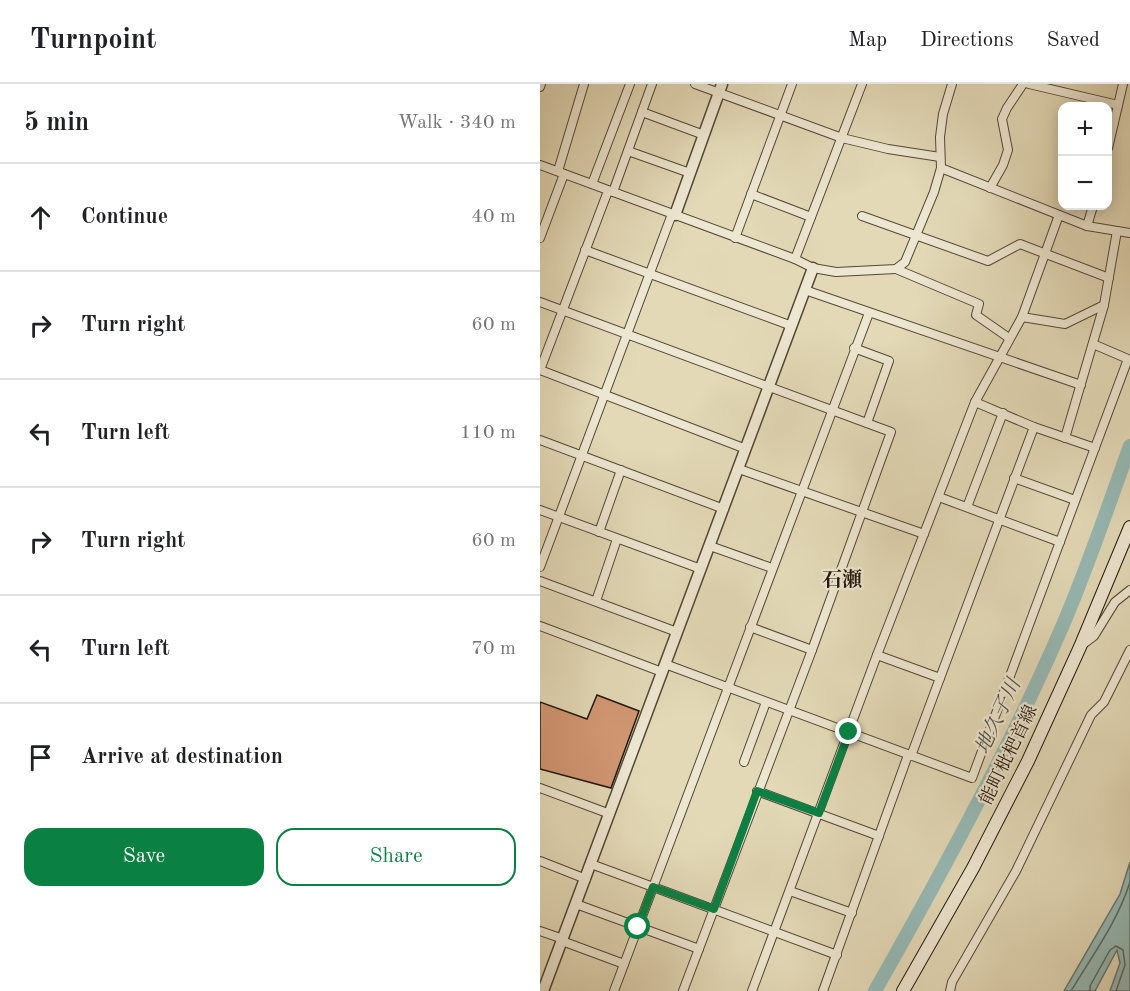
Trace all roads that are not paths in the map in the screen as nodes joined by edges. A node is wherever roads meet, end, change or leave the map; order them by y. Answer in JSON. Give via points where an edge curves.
{"nodes":[{"id":1,"x":585,"y":84,"type":"edge"},
{"id":2,"x":630,"y":84,"type":"edge"},
{"id":3,"x":652,"y":84,"type":"edge"},
{"id":4,"x":695,"y":84,"type":"edge"},
{"id":5,"x":792,"y":84,"type":"edge"},
{"id":6,"x":862,"y":84,"type":"edge"},
{"id":7,"x":952,"y":84,"type":"edge"},
{"id":8,"x":1023,"y":84,"type":"edge"},
{"id":9,"x":1029,"y":84,"type":"edge"},
{"id":10,"x":1123,"y":84,"type":"edge"},
{"id":11,"x":721,"y":89,"type":"edge"},
{"id":12,"x":1118,"y":105,"type":"junction"},
{"id":13,"x":642,"y":112,"type":"junction"},
{"id":14,"x":780,"y":116,"type":"junction"},
{"id":15,"x":1112,"y":128,"type":"edge"},
{"id":16,"x":704,"y":135,"type":"junction"},
{"id":17,"x":842,"y":138,"type":"junction"},
{"id":18,"x":628,"y":151,"type":"junction"},
{"id":19,"x":940,"y":157,"type":"junction"},
{"id":20,"x":540,"y":165,"type":"edge"},
{"id":21,"x":941,"y":168,"type":"junction"},
{"id":22,"x":561,"y":172,"type":"junction"},
{"id":23,"x":690,"y":173,"type":"junction"},
{"id":24,"x":592,"y":184,"type":"junction"},
{"id":25,"x":990,"y":188,"type":"junction"},
{"id":26,"x":611,"y":192,"type":"junction"},
{"id":27,"x":751,"y":194,"type":"junction"},
{"id":28,"x":1092,"y":210,"type":"edge"},
{"id":29,"x":673,"y":214,"type":"junction"},
{"id":30,"x":1059,"y":215,"type":"junction"},
{"id":31,"x":862,"y":216,"type":"dead end"},
{"id":32,"x":811,"y":217,"type":"junction"},
{"id":33,"x":1088,"y":226,"type":"junction"},
{"id":34,"x":1117,"y":231,"type":"junction"},
{"id":35,"x":1130,"y":232,"type":"edge"},
{"id":36,"x":915,"y":234,"type":"junction"},
{"id":37,"x":540,"y":238,"type":"edge"},
{"id":38,"x":735,"y":238,"type":"junction"},
{"id":39,"x":585,"y":250,"type":"junction"},
{"id":40,"x":1046,"y":252,"type":"junction"},
{"id":41,"x":795,"y":259,"type":"junction"},
{"id":42,"x":813,"y":268,"type":"junction"},
{"id":43,"x":896,"y":269,"type":"junction"},
{"id":44,"x":650,"y":273,"type":"junction"},
{"id":45,"x":1109,"y":278,"type":"junction"},
{"id":46,"x":805,"y":290,"type":"junction"},
{"id":47,"x":540,"y":302,"type":"edge"},
{"id":48,"x":1104,"y":305,"type":"junction"},
{"id":49,"x":562,"y":311,"type":"junction"},
{"id":50,"x":869,"y":313,"type":"junction"},
{"id":51,"x":1022,"y":317,"type":"junction"},
{"id":52,"x":792,"y":326,"type":"junction"},
{"id":53,"x":627,"y":335,"type":"junction"},
{"id":54,"x":1010,"y":338,"type":"junction"},
{"id":55,"x":1093,"y":344,"type":"junction"},
{"id":56,"x":854,"y":348,"type":"junction"},
{"id":57,"x":998,"y":357,"type":"junction"},
{"id":58,"x":540,"y":370,"type":"edge"},
{"id":59,"x":1081,"y":386,"type":"junction"},
{"id":60,"x":769,"y":388,"type":"junction"},
{"id":61,"x":604,"y":395,"type":"junction"},
{"id":62,"x":975,"y":402,"type":"junction"},
{"id":63,"x":831,"y":411,"type":"junction"},
{"id":64,"x":1003,"y":414,"type":"junction"},
{"id":65,"x":867,"y":423,"type":"junction"},
{"id":66,"x":1034,"y":427,"type":"junction"},
{"id":67,"x":1065,"y":438,"type":"junction"},
{"id":68,"x":540,"y":440,"type":"edge"},
{"id":69,"x":1095,"y":448,"type":"junction"},
{"id":70,"x":746,"y":449,"type":"junction"},
{"id":71,"x":582,"y":455,"type":"junction"},
{"id":72,"x":739,"y":469,"type":"junction"},
{"id":73,"x":621,"y":470,"type":"junction"},
{"id":74,"x":1014,"y":478,"type":"junction"},
{"id":75,"x":801,"y":490,"type":"junction"},
{"id":76,"x":939,"y":497,"type":"junction"},
{"id":77,"x":1075,"y":500,"type":"junction"},
{"id":78,"x":967,"y":507,"type":"junction"},
{"id":79,"x":724,"y":509,"type":"junction"},
{"id":80,"x":540,"y":510,"type":"edge"},
{"id":81,"x":862,"y":511,"type":"junction"},
{"id":82,"x":558,"y":517,"type":"junction"},
{"id":83,"x":1000,"y":519,"type":"junction"},
{"id":84,"x":1130,"y":527,"type":"edge"},
{"id":85,"x":599,"y":532,"type":"junction"},
{"id":86,"x":924,"y":534,"type":"junction"},
{"id":87,"x":617,"y":539,"type":"junction"},
{"id":88,"x":1060,"y":542,"type":"junction"},
{"id":89,"x":710,"y":546,"type":"junction"},
{"id":90,"x":540,"y":567,"type":"edge"},
{"id":91,"x":772,"y":568,"type":"junction"},
{"id":92,"x":701,"y":569,"type":"junction"},
{"id":93,"x":540,"y":580,"type":"edge"},
{"id":94,"x":1130,"y":590,"type":"edge"},
{"id":95,"x":596,"y":601,"type":"junction"},
{"id":96,"x":540,"y":626,"type":"edge"},
{"id":97,"x":750,"y":627,"type":"junction"},
{"id":98,"x":677,"y":632,"type":"junction"},
{"id":99,"x":1080,"y":647,"type":"junction"},
{"id":100,"x":812,"y":650,"type":"junction"},
{"id":101,"x":1130,"y":650,"type":"edge"},
{"id":102,"x":878,"y":655,"type":"junction"},
{"id":103,"x":664,"y":668,"type":"junction"},
{"id":104,"x":940,"y":678,"type":"junction"},
{"id":105,"x":726,"y":687,"type":"junction"},
{"id":106,"x":766,"y":702,"type":"junction"},
{"id":107,"x":788,"y":710,"type":"junction"},
{"id":108,"x":849,"y":732,"type":"junction"},
{"id":109,"x":910,"y":756,"type":"junction"},
{"id":110,"x":744,"y":762,"type":"dead end"},
{"id":111,"x":540,"y":788,"type":"edge"},
{"id":112,"x":757,"y":791,"type":"junction"},
{"id":113,"x":819,"y":813,"type":"junction"},
{"id":114,"x":610,"y":814,"type":"junction"},
{"id":115,"x":879,"y":836,"type":"junction"},
{"id":116,"x":540,"y":861,"type":"edge"},
{"id":117,"x":591,"y":864,"type":"junction"},
{"id":118,"x":586,"y":879,"type":"junction"},
{"id":119,"x":653,"y":887,"type":"junction"},
{"id":120,"x":790,"y":891,"type":"junction"},
{"id":121,"x":576,"y":904,"type":"junction"},
{"id":122,"x":714,"y":909,"type":"junction"},
{"id":123,"x":852,"y":913,"type":"junction"},
{"id":124,"x":638,"y":927,"type":"junction"},
{"id":125,"x":540,"y":930,"type":"edge"},
{"id":126,"x":775,"y":932,"type":"junction"},
{"id":127,"x":563,"y":940,"type":"junction"},
{"id":128,"x":699,"y":949,"type":"junction"},
{"id":129,"x":837,"y":955,"type":"junction"},
{"id":130,"x":624,"y":964,"type":"junction"},
{"id":131,"x":543,"y":991,"type":"edge"},
{"id":132,"x":614,"y":991,"type":"edge"},
{"id":133,"x":683,"y":991,"type":"edge"},
{"id":134,"x":752,"y":991,"type":"edge"},
{"id":135,"x":823,"y":991,"type":"edge"},
{"id":136,"x":903,"y":991,"type":"edge"},
{"id":137,"x":950,"y":991,"type":"edge"}],
"edges":[{"from":1,"to":22,"type":"street"},
{"from":2,"to":24,"type":"street"},
{"from":3,"to":13,"type":"street"},
{"from":4,"to":11,"type":"street"},
{"from":5,"to":14,"type":"street"},
{"from":6,"to":17,"type":"street"},
{"from":7,"to":19,"type":"street","via":[[943,114]]},
{"from":8,"to":25,"type":"street","via":[[1002,119],[1008,150]]},
{"from":9,"to":12,"type":"street"},
{"from":10,"to":12,"type":"street"},
{"from":11,"to":14,"type":"street"},
{"from":11,"to":16,"type":"street"},
{"from":12,"to":15,"type":"street"},
{"from":13,"to":16,"type":"street"},
{"from":13,"to":18,"type":"street"},
{"from":14,"to":17,"type":"street"},
{"from":14,"to":27,"type":"street"},
{"from":16,"to":23,"type":"street"},
{"from":17,"to":19,"type":"street"},
{"from":17,"to":32,"type":"street"},
{"from":18,"to":23,"type":"street"},
{"from":18,"to":26,"type":"street"},
{"from":19,"to":21,"type":"street"},
{"from":20,"to":22,"type":"street"},
{"from":21,"to":25,"type":"street"},
{"from":21,"to":36,"type":"street"},
{"from":22,"to":24,"type":"street"},
{"from":22,"to":37,"type":"street"},
{"from":23,"to":29,"type":"street"},
{"from":24,"to":26,"type":"street"},
{"from":25,"to":30,"type":"street"},
{"from":26,"to":29,"type":"street"},
{"from":26,"to":39,"type":"street"},
{"from":27,"to":32,"type":"street"},
{"from":27,"to":38,"type":"street"},
{"from":28,"to":33,"type":"street"},
{"from":29,"to":38,"type":"street"},
{"from":29,"to":44,"type":"street"},
{"from":30,"to":33,"type":"street"},
{"from":30,"to":40,"type":"street"},
{"from":31,"to":36,"type":"street"},
{"from":32,"to":41,"type":"street"},
{"from":33,"to":34,"type":"street"},
{"from":34,"to":35,"type":"street"},
{"from":34,"to":45,"type":"street"},
{"from":36,"to":40,"type":"street","via":[[988,261],[1020,244]]},
{"from":36,"to":43,"type":"street","via":[[905,262]]},
{"from":38,"to":41,"type":"street"},
{"from":39,"to":44,"type":"street"},
{"from":39,"to":49,"type":"street"},
{"from":40,"to":45,"type":"street"},
{"from":40,"to":51,"type":"street"},
{"from":41,"to":42,"type":"street"},
{"from":42,"to":43,"type":"street","via":[[836,272]]},
{"from":42,"to":46,"type":"street"},
{"from":43,"to":54,"type":"street","via":[[979,304],[975,315]]},
{"from":44,"to":52,"type":"street"},
{"from":44,"to":53,"type":"street"},
{"from":45,"to":48,"type":"street"},
{"from":46,"to":50,"type":"street"},
{"from":46,"to":52,"type":"street"},
{"from":47,"to":49,"type":"street"},
{"from":48,"to":51,"type":"street","via":[[1065,324]]},
{"from":48,"to":55,"type":"street"},
{"from":49,"to":53,"type":"street"},
{"from":49,"to":58,"type":"street"},
{"from":50,"to":56,"type":"street"},
{"from":50,"to":57,"type":"street"},
{"from":51,"to":54,"type":"street"},
{"from":52,"to":60,"type":"street"},
{"from":53,"to":60,"type":"street"},
{"from":53,"to":61,"type":"street"},
{"from":54,"to":57,"type":"street"},
{"from":55,"to":59,"type":"street"},
{"from":55,"to":69,"type":"street","via":[[1128,358]]},
{"from":56,"to":63,"type":"street"},
{"from":56,"to":65,"type":"street","via":[[889,361]]},
{"from":57,"to":59,"type":"street"},
{"from":57,"to":62,"type":"street"},
{"from":58,"to":61,"type":"street"},
{"from":59,"to":67,"type":"street"},
{"from":60,"to":63,"type":"street"},
{"from":60,"to":70,"type":"street"},
{"from":61,"to":70,"type":"street"},
{"from":61,"to":71,"type":"street"},
{"from":62,"to":64,"type":"street"},
{"from":62,"to":76,"type":"street"},
{"from":63,"to":65,"type":"street"},
{"from":63,"to":75,"type":"street"},
{"from":64,"to":66,"type":"street"},
{"from":64,"to":78,"type":"street"},
{"from":65,"to":81,"type":"street","via":[[891,432]]},
{"from":66,"to":67,"type":"street"},
{"from":66,"to":74,"type":"street"},
{"from":67,"to":69,"type":"street"},
{"from":68,"to":71,"type":"street"},
{"from":69,"to":77,"type":"street"},
{"from":70,"to":72,"type":"street"},
{"from":71,"to":73,"type":"street"},
{"from":71,"to":82,"type":"street"},
{"from":72,"to":75,"type":"street"},
{"from":72,"to":79,"type":"street"},
{"from":73,"to":79,"type":"street"},
{"from":73,"to":85,"type":"street"},
{"from":74,"to":77,"type":"street"},
{"from":74,"to":83,"type":"street"},
{"from":75,"to":81,"type":"street"},
{"from":75,"to":91,"type":"street"},
{"from":76,"to":78,"type":"street"},
{"from":76,"to":86,"type":"street"},
{"from":77,"to":88,"type":"street"},
{"from":78,"to":83,"type":"street"},
{"from":79,"to":89,"type":"street"},
{"from":80,"to":82,"type":"street"},
{"from":81,"to":86,"type":"street"},
{"from":81,"to":100,"type":"street"},
{"from":82,"to":85,"type":"street"},
{"from":82,"to":90,"type":"street"},
{"from":83,"to":88,"type":"street"},
{"from":83,"to":104,"type":"street"},
{"from":84,"to":99,"type":"main road","name":"能町枇杷首線"},
{"from":85,"to":87,"type":"street"},
{"from":86,"to":102,"type":"street"},
{"from":87,"to":92,"type":"street"},
{"from":87,"to":95,"type":"street"},
{"from":88,"to":109,"type":"street","via":[[972,778]]},
{"from":89,"to":91,"type":"street"},
{"from":89,"to":92,"type":"street"},
{"from":91,"to":97,"type":"street"},
{"from":92,"to":98,"type":"street"},
{"from":93,"to":95,"type":"street"},
{"from":94,"to":99,"type":"street","via":[[1115,602],[1094,636]]},
{"from":95,"to":98,"type":"street"},
{"from":96,"to":103,"type":"street"},
{"from":97,"to":100,"type":"street"},
{"from":97,"to":105,"type":"street"},
{"from":98,"to":103,"type":"street"},
{"from":99,"to":136,"type":"main road","name":"能町枇杷首線","via":[[973,868]]},
{"from":100,"to":107,"type":"street"},
{"from":101,"to":137,"type":"street","via":[[1104,702],[1091,715],[1016,871]]},
{"from":102,"to":104,"type":"street"},
{"from":102,"to":108,"type":"street"},
{"from":103,"to":105,"type":"street"},
{"from":103,"to":114,"type":"street"},
{"from":104,"to":109,"type":"street"},
{"from":105,"to":106,"type":"street"},
{"from":105,"to":119,"type":"street"},
{"from":106,"to":107,"type":"street"},
{"from":106,"to":110,"type":"street"},
{"from":107,"to":108,"type":"street"},
{"from":107,"to":112,"type":"street"},
{"from":108,"to":109,"type":"street"},
{"from":108,"to":113,"type":"street"},
{"from":109,"to":115,"type":"street"},
{"from":111,"to":114,"type":"street"},
{"from":112,"to":113,"type":"street"},
{"from":112,"to":122,"type":"street"},
{"from":113,"to":115,"type":"street"},
{"from":113,"to":120,"type":"street"},
{"from":114,"to":117,"type":"street"},
{"from":115,"to":123,"type":"street"},
{"from":116,"to":118,"type":"street"},
{"from":117,"to":118,"type":"street"},
{"from":117,"to":119,"type":"street"},
{"from":118,"to":121,"type":"street"},
{"from":119,"to":122,"type":"street"},
{"from":119,"to":124,"type":"street"},
{"from":120,"to":123,"type":"street"},
{"from":120,"to":126,"type":"street"},
{"from":121,"to":124,"type":"street"},
{"from":121,"to":127,"type":"street"},
{"from":122,"to":126,"type":"street"},
{"from":122,"to":128,"type":"street"},
{"from":123,"to":129,"type":"street"},
{"from":124,"to":128,"type":"street"},
{"from":124,"to":130,"type":"street"},
{"from":125,"to":127,"type":"street"},
{"from":126,"to":129,"type":"street"},
{"from":126,"to":134,"type":"street"},
{"from":127,"to":130,"type":"street"},
{"from":127,"to":131,"type":"street"},
{"from":128,"to":133,"type":"street"},
{"from":129,"to":135,"type":"street"},
{"from":130,"to":132,"type":"street"}]}
